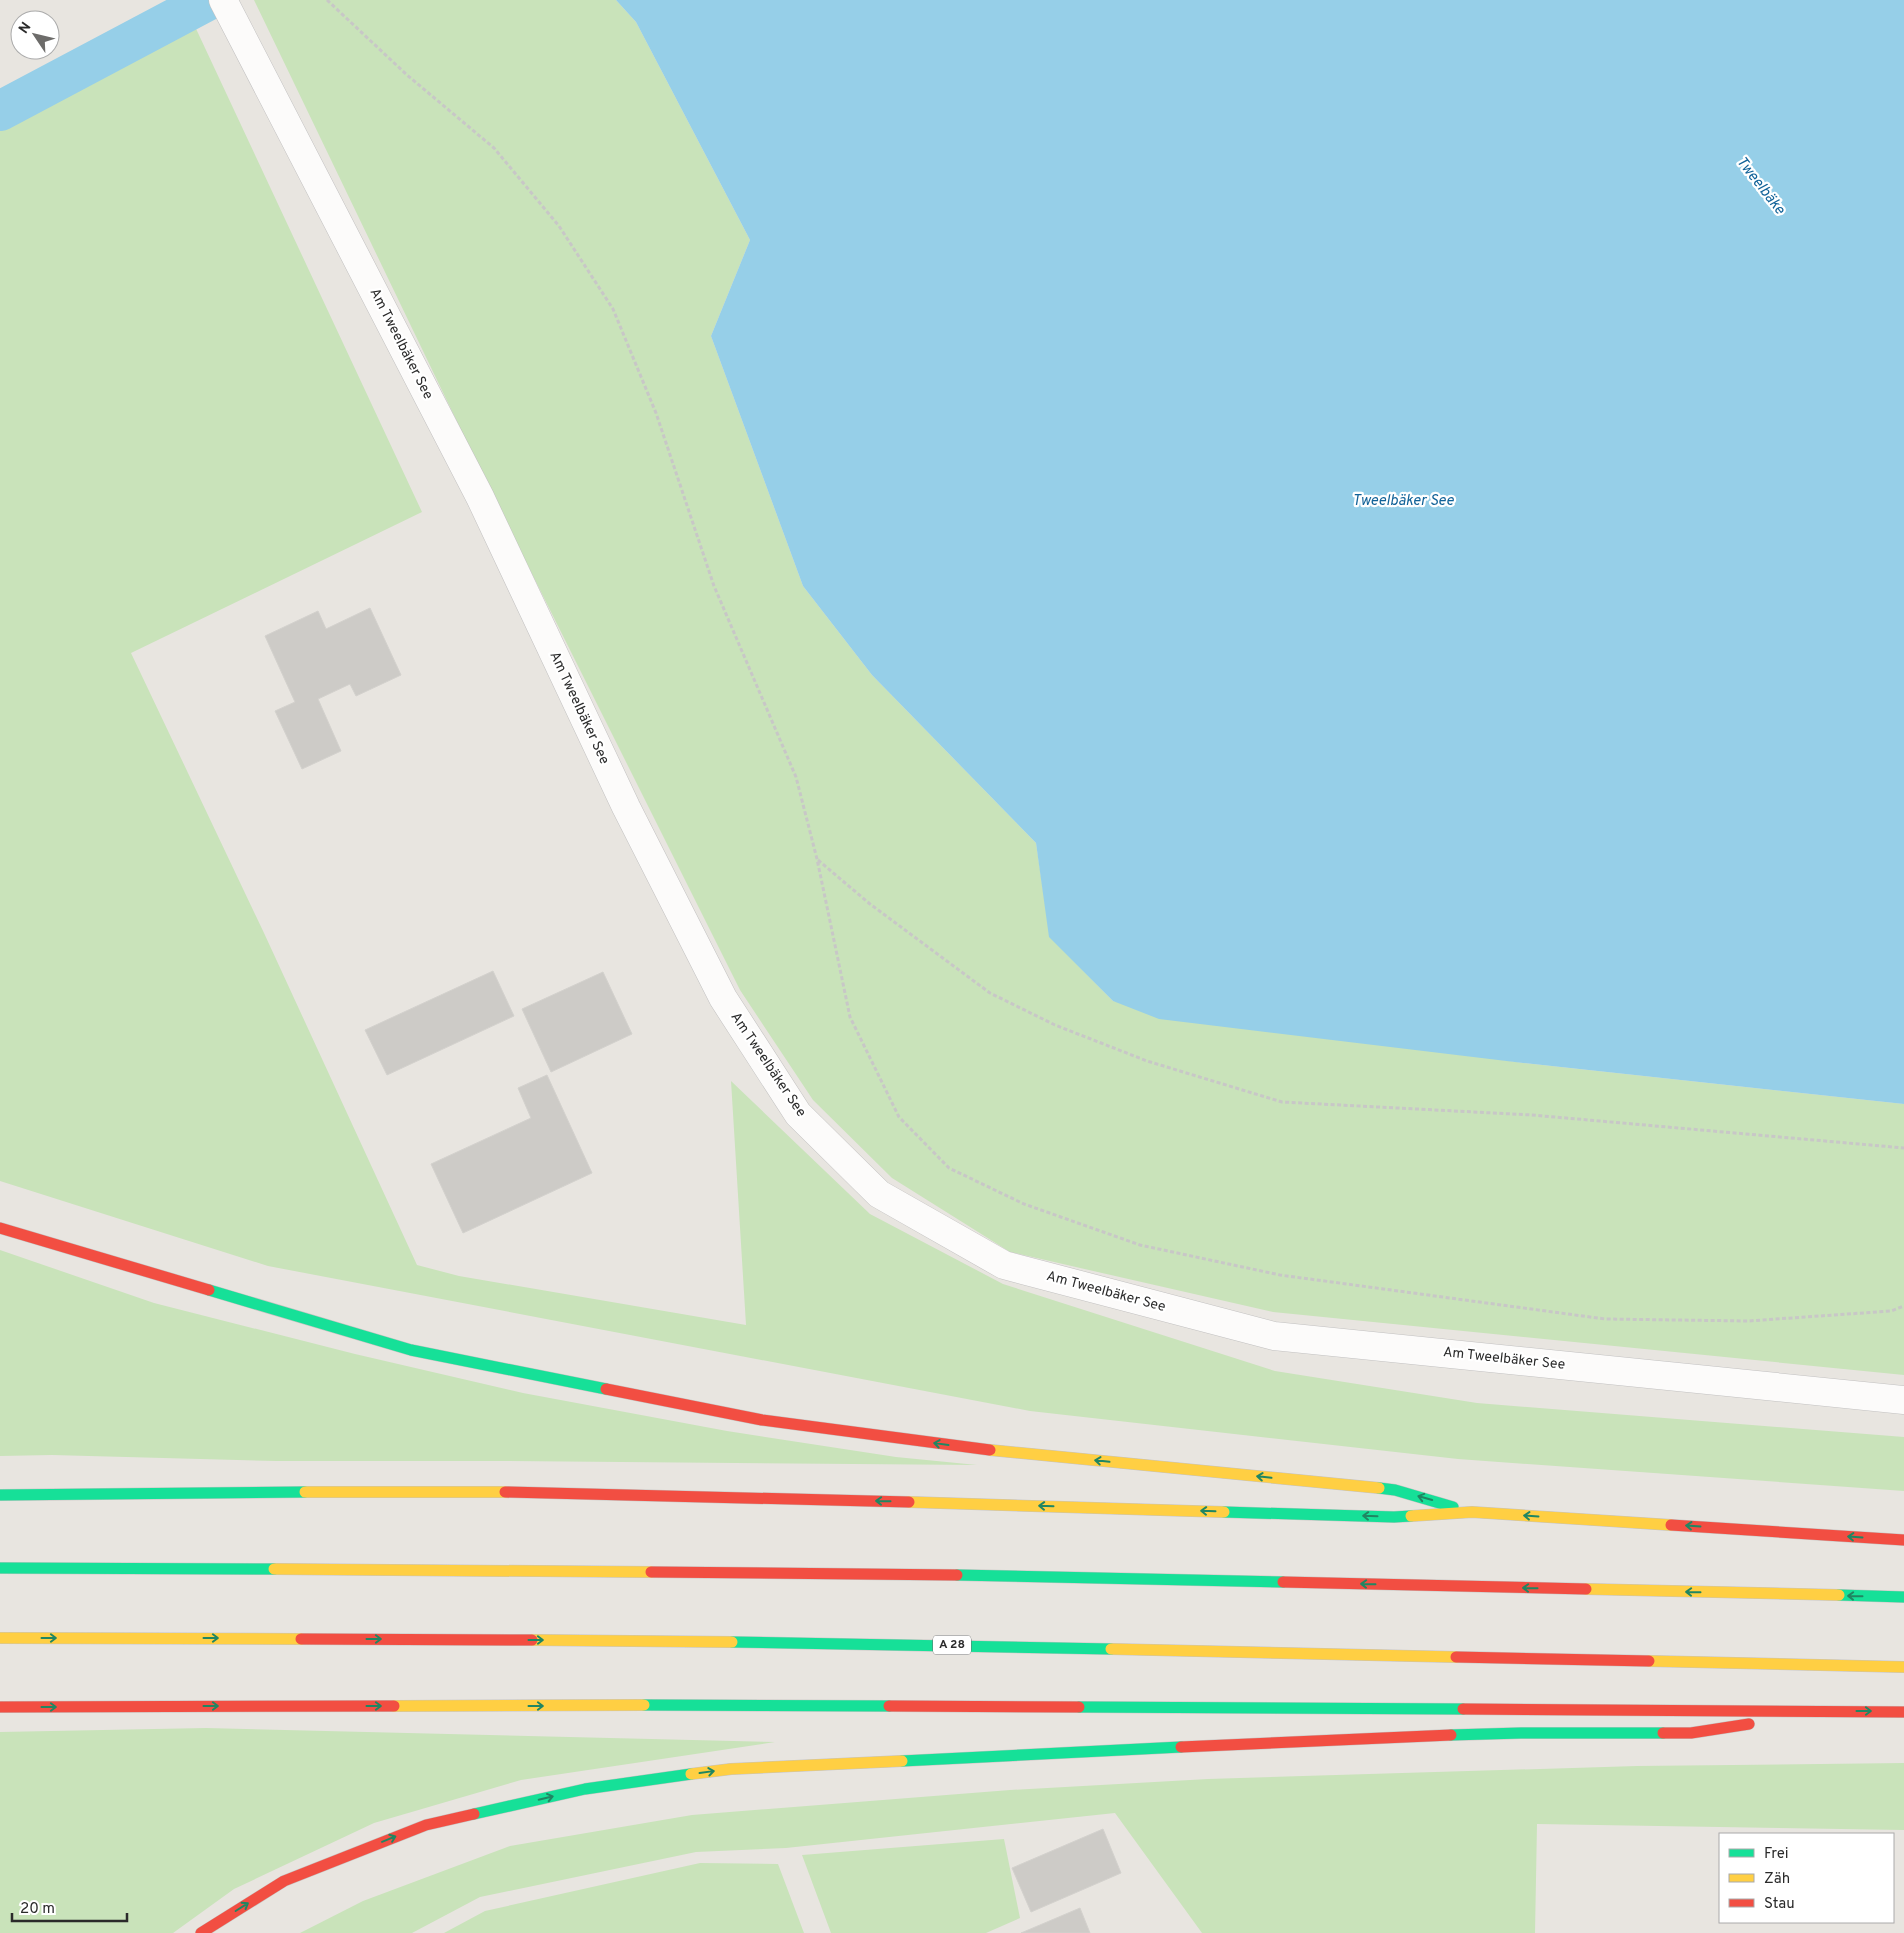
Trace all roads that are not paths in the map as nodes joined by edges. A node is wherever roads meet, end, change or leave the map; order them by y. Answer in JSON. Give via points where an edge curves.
{"nodes":[{"id":1,"x":226,"y":5,"type":"edge"},
{"id":2,"x":0,"y":1228,"type":"edge"},
{"id":3,"x":1904,"y":1400,"type":"edge"},
{"id":4,"x":0,"y":1495,"type":"edge"},
{"id":5,"x":1472,"y":1512,"type":"junction"},
{"id":6,"x":1904,"y":1540,"type":"edge"},
{"id":7,"x":0,"y":1568,"type":"edge"},
{"id":8,"x":1904,"y":1597,"type":"edge"},
{"id":9,"x":0,"y":1638,"type":"edge"},
{"id":10,"x":1904,"y":1667,"type":"edge"},
{"id":11,"x":0,"y":1707,"type":"edge"},
{"id":12,"x":1824,"y":1711,"type":"junction"},
{"id":13,"x":1904,"y":1712,"type":"edge"},
{"id":14,"x":201,"y":1933,"type":"edge"}],
"edges":[{"from":1,"to":3,"type":"street","name":"Am Tweelbäker See","via":[[480,497],[626,807],[723,998],[798,1114],[879,1194],[1004,1265],[1274,1336]]},
{"from":5,"to":2,"type":"highway","one_way":true,"via":[[1395,1490],[979,1449],[762,1420],[411,1350]]},
{"from":5,"to":4,"type":"highway","one_way":true,"via":[[1394,1517],[463,1491]]},
{"from":6,"to":5,"type":"highway","one_way":true},
{"from":8,"to":7,"type":"highway","one_way":true,"via":[[1014,1576],[572,1570]]},
{"from":9,"to":10,"type":"highway","number":"A 28","one_way":true,"via":[[595,1640],[991,1646]]},
{"from":11,"to":12,"type":"highway","one_way":true,"via":[[736,1705]]},
{"from":12,"to":13,"type":"highway","one_way":true},
{"from":14,"to":12,"type":"highway","one_way":true,"via":[[284,1881],[426,1825],[585,1789],[731,1769],[1369,1738],[1520,1733],[1691,1733]]}]}
